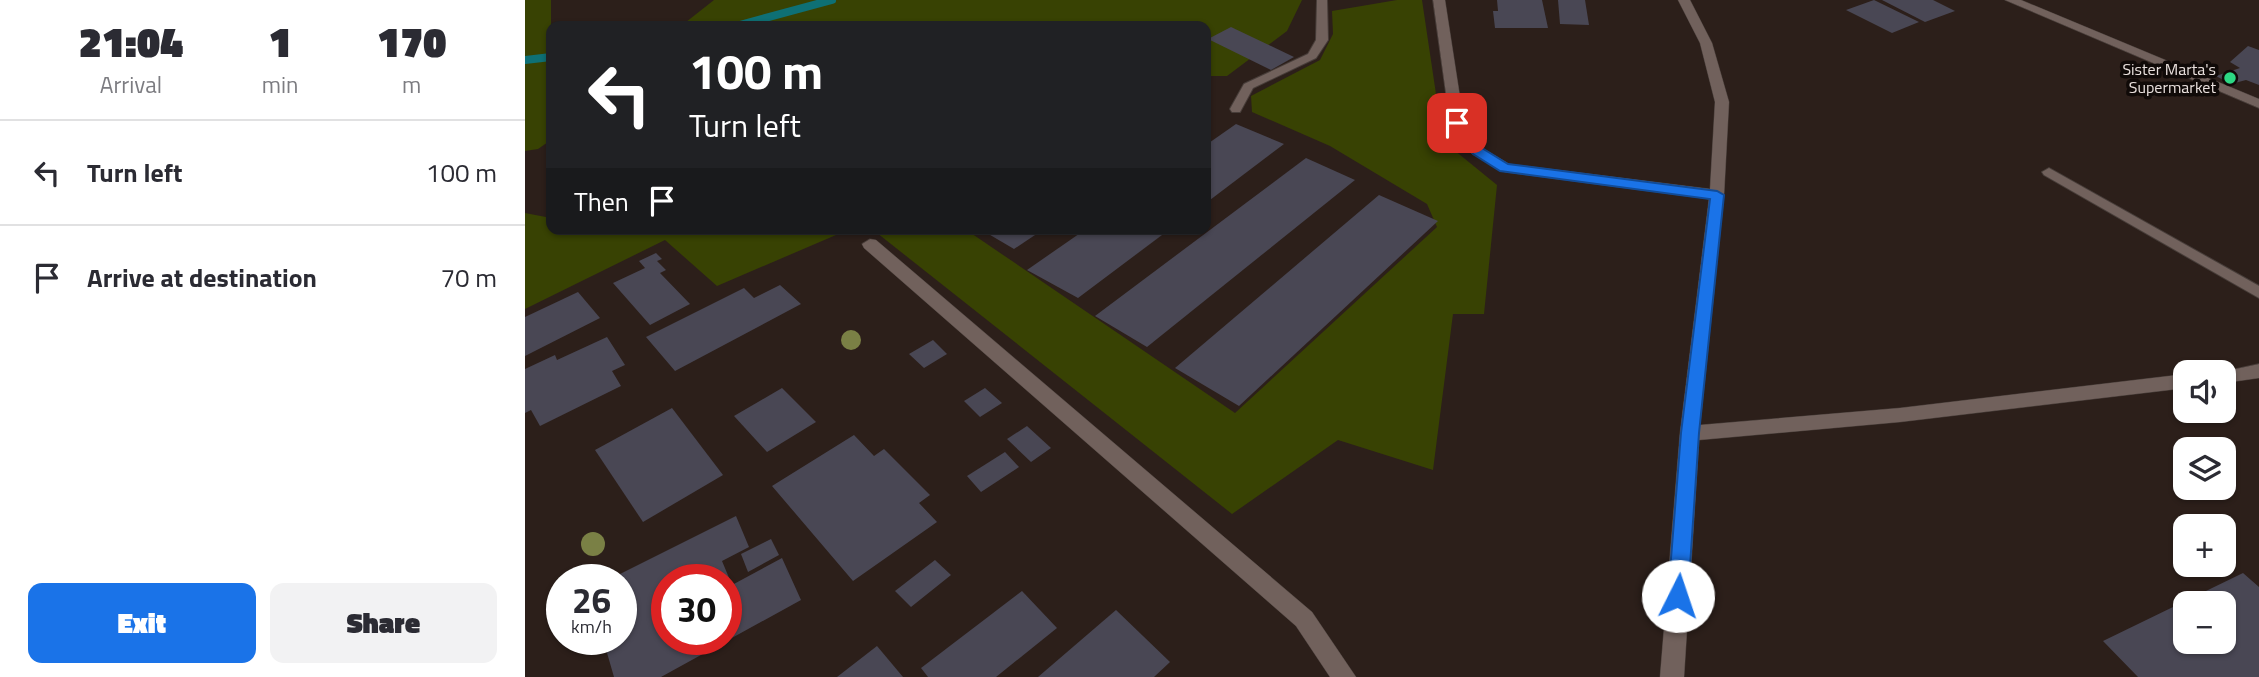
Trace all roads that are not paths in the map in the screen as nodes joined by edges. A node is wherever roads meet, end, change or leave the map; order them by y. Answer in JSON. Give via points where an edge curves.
{"nodes":[{"id":1,"x":1322,"y":0,"type":"edge"},
{"id":2,"x":1439,"y":0,"type":"edge"},
{"id":3,"x":1684,"y":0,"type":"edge"},
{"id":4,"x":2011,"y":0,"type":"edge"},
{"id":5,"x":2259,"y":104,"type":"edge"},
{"id":6,"x":1236,"y":109,"type":"dead end"},
{"id":7,"x":2049,"y":172,"type":"dead end"},
{"id":8,"x":1717,"y":195,"type":"junction"},
{"id":9,"x":870,"y":244,"type":"dead end"},
{"id":10,"x":2259,"y":293,"type":"edge"},
{"id":11,"x":2259,"y":371,"type":"edge"},
{"id":12,"x":2236,"y":374,"type":"edge"},
{"id":13,"x":2173,"y":383,"type":"edge"},
{"id":14,"x":1690,"y":433,"type":"junction"},
{"id":15,"x":1344,"y":677,"type":"edge"},
{"id":16,"x":1672,"y":677,"type":"edge"}],
"edges":[{"from":1,"to":6,"type":"lane","via":[[1322,40],[1312,56],[1248,86]]},
{"from":2,"to":8,"type":"street","via":[[1457,123],[1477,151],[1505,168]]},
{"from":3,"to":8,"type":"street","via":[[1706,44],[1721,102]]},
{"from":4,"to":5,"type":"street"},
{"from":7,"to":10,"type":"lane"},
{"from":8,"to":14,"type":"street"},
{"from":9,"to":15,"type":"street","via":[[1304,618]]},
{"from":11,"to":12,"type":"street"},
{"from":13,"to":14,"type":"street","via":[[1900,415]]},
{"from":14,"to":16,"type":"street"}]}
